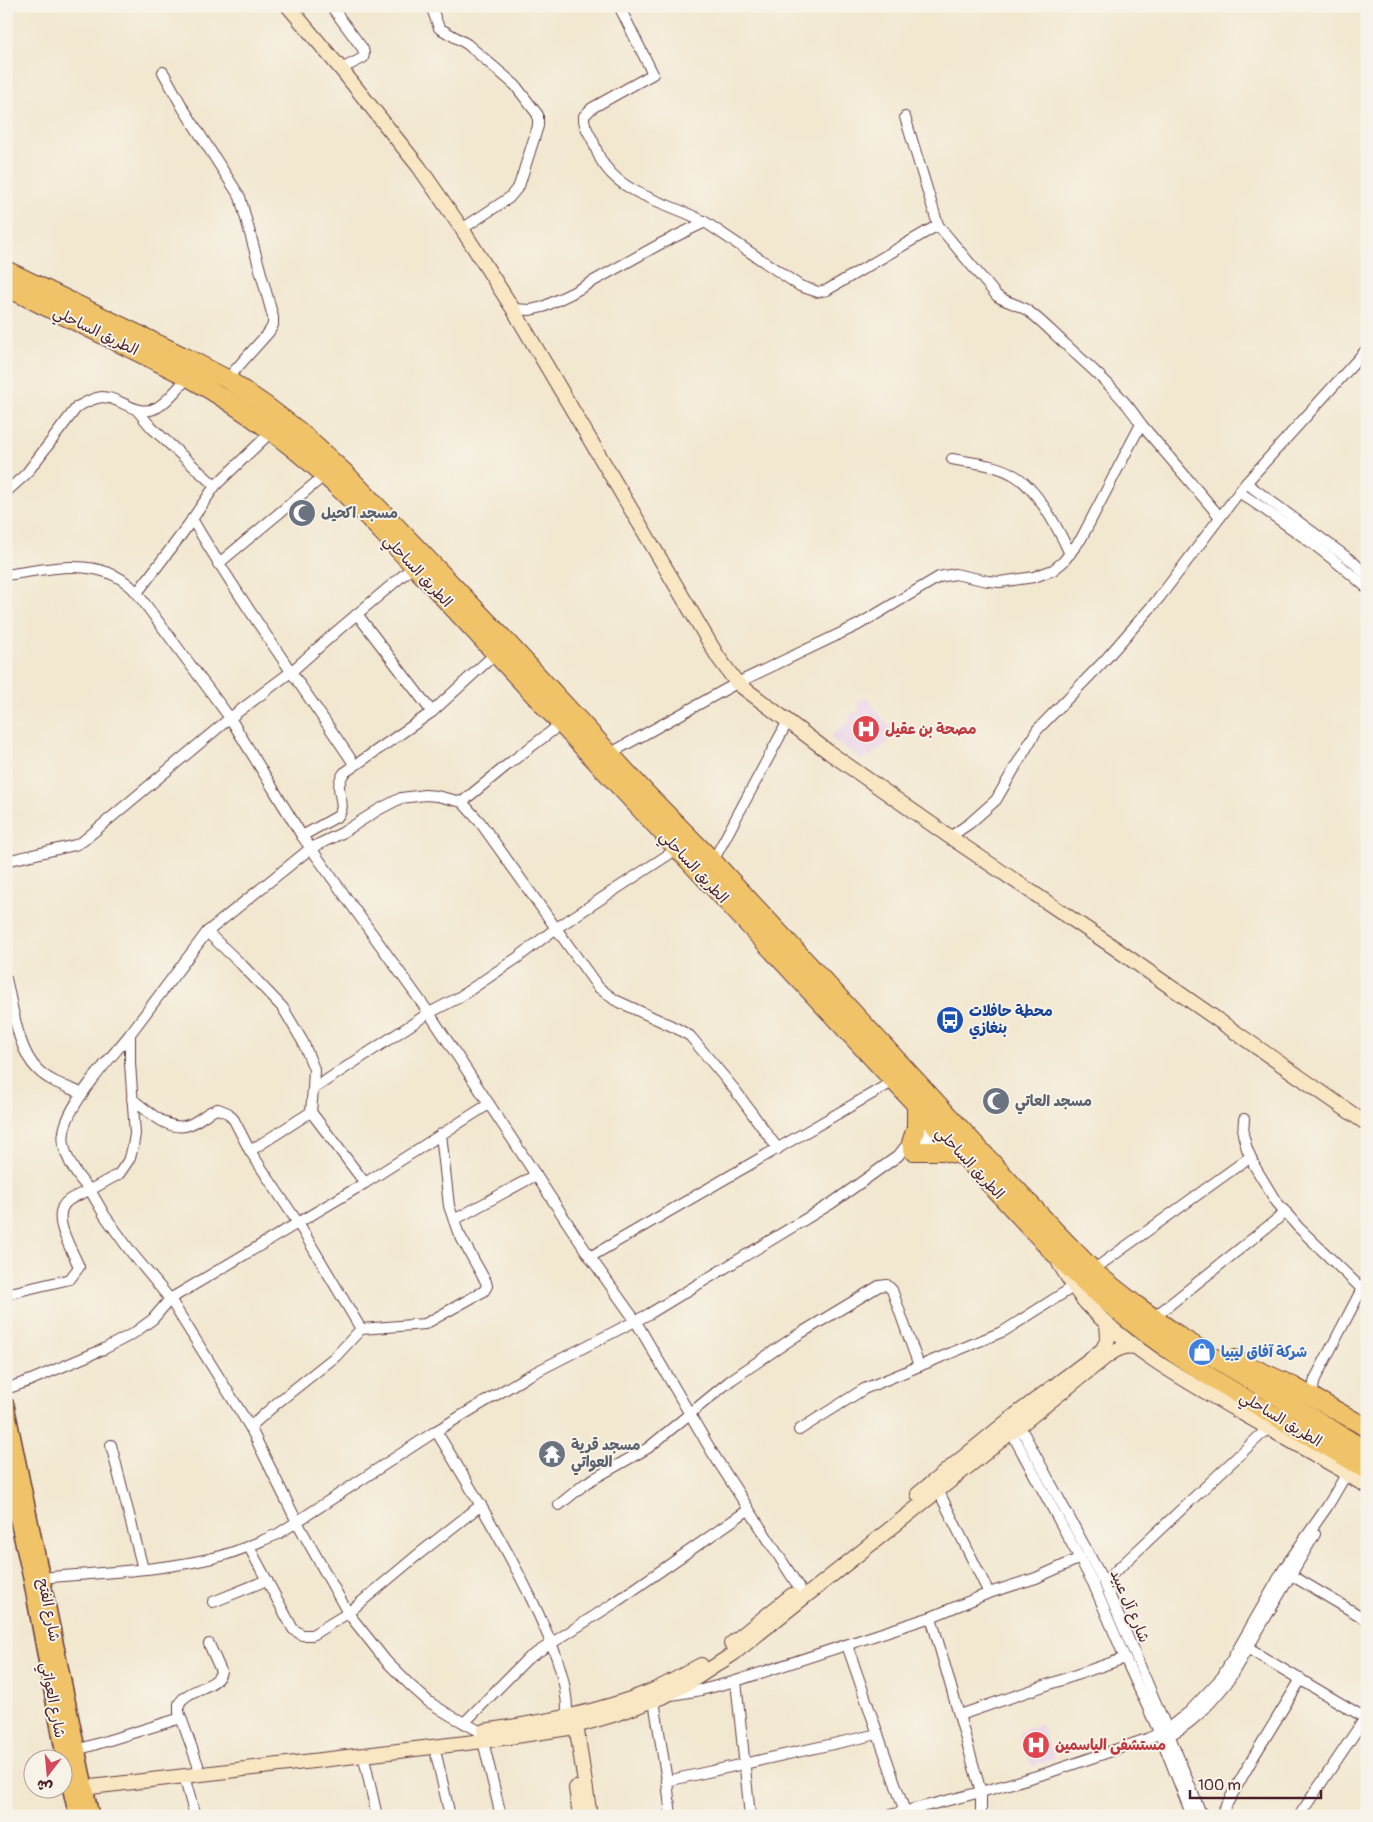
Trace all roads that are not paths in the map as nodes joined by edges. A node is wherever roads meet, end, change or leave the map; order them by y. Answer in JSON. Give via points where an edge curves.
{"nodes":[{"id":1,"x":288,"y":6,"type":"edge"},
{"id":2,"x":331,"y":6,"type":"edge"},
{"id":3,"x":431,"y":6,"type":"edge"},
{"id":4,"x":619,"y":6,"type":"edge"},
{"id":5,"x":341,"y":69,"type":"junction"},
{"id":6,"x":163,"y":72,"type":"dead end"},
{"id":7,"x":905,"y":117,"type":"dead end"},
{"id":8,"x":705,"y":222,"type":"junction"},
{"id":9,"x":938,"y":225,"type":"junction"},
{"id":10,"x":462,"y":229,"type":"junction"},
{"id":11,"x":6,"y":270,"type":"edge"},
{"id":12,"x":6,"y":287,"type":"edge"},
{"id":13,"x":513,"y":308,"type":"junction"},
{"id":14,"x":1367,"y":349,"type":"edge"},
{"id":15,"x":188,"y":377,"type":"junction"},
{"id":16,"x":227,"y":379,"type":"junction"},
{"id":17,"x":137,"y":410,"type":"junction"},
{"id":18,"x":1141,"y":424,"type":"junction"},
{"id":19,"x":272,"y":431,"type":"junction"},
{"id":20,"x":952,"y":459,"type":"dead end"},
{"id":21,"x":324,"y":475,"type":"junction"},
{"id":22,"x":1246,"y":483,"type":"junction"},
{"id":23,"x":215,"y":486,"type":"junction"},
{"id":24,"x":6,"y":492,"type":"edge"},
{"id":25,"x":1239,"y":492,"type":"junction"},
{"id":26,"x":1220,"y":517,"type":"junction"},
{"id":27,"x":192,"y":520,"type":"junction"},
{"id":28,"x":1070,"y":554,"type":"junction"},
{"id":29,"x":218,"y":564,"type":"junction"},
{"id":30,"x":414,"y":566,"type":"junction"},
{"id":31,"x":6,"y":575,"type":"edge"},
{"id":32,"x":1367,"y":575,"type":"edge"},
{"id":33,"x":1367,"y":588,"type":"edge"},
{"id":34,"x":137,"y":593,"type":"junction"},
{"id":35,"x":357,"y":614,"type":"junction"},
{"id":36,"x":495,"y":654,"type":"junction"},
{"id":37,"x":292,"y":671,"type":"junction"},
{"id":38,"x":736,"y":683,"type":"junction"},
{"id":39,"x":432,"y":712,"type":"junction"},
{"id":40,"x":230,"y":718,"type":"junction"},
{"id":41,"x":788,"y":721,"type":"junction"},
{"id":42,"x":561,"y":724,"type":"junction"},
{"id":43,"x":609,"y":754,"type":"junction"},
{"id":44,"x":354,"y":764,"type":"junction"},
{"id":45,"x":462,"y":802,"type":"junction"},
{"id":46,"x":302,"y":836,"type":"junction"},
{"id":47,"x":950,"y":838,"type":"junction"},
{"id":48,"x":311,"y":848,"type":"junction"},
{"id":49,"x":677,"y":849,"type":"junction"},
{"id":50,"x":713,"y":860,"type":"junction"},
{"id":51,"x":6,"y":861,"type":"edge"},
{"id":52,"x":555,"y":929,"type":"junction"},
{"id":53,"x":207,"y":932,"type":"junction"},
{"id":54,"x":6,"y":979,"type":"edge"},
{"id":55,"x":429,"y":1013,"type":"junction"},
{"id":56,"x":130,"y":1034,"type":"junction"},
{"id":57,"x":894,"y":1081,"type":"junction"},
{"id":58,"x":313,"y":1089,"type":"junction"},
{"id":59,"x":83,"y":1094,"type":"junction"},
{"id":60,"x":132,"y":1099,"type":"junction"},
{"id":61,"x":489,"y":1104,"type":"junction"},
{"id":62,"x":916,"y":1104,"type":"junction"},
{"id":63,"x":311,"y":1112,"type":"junction"},
{"id":64,"x":1244,"y":1119,"type":"dead end"},
{"id":65,"x":1367,"y":1124,"type":"edge"},
{"id":66,"x":939,"y":1129,"type":"junction"},
{"id":67,"x":441,"y":1134,"type":"junction"},
{"id":68,"x":778,"y":1149,"type":"junction"},
{"id":69,"x":907,"y":1150,"type":"junction"},
{"id":70,"x":250,"y":1151,"type":"junction"},
{"id":71,"x":964,"y":1156,"type":"junction"},
{"id":72,"x":1250,"y":1157,"type":"junction"},
{"id":73,"x":536,"y":1175,"type":"junction"},
{"id":74,"x":365,"y":1183,"type":"junction"},
{"id":75,"x":90,"y":1190,"type":"junction"},
{"id":76,"x":1286,"y":1212,"type":"junction"},
{"id":77,"x":454,"y":1220,"type":"junction"},
{"id":78,"x":298,"y":1223,"type":"junction"},
{"id":79,"x":1053,"y":1252,"type":"junction"},
{"id":80,"x":590,"y":1257,"type":"junction"},
{"id":81,"x":1093,"y":1270,"type":"junction"},
{"id":82,"x":1367,"y":1279,"type":"edge"},
{"id":83,"x":1073,"y":1286,"type":"junction"},
{"id":84,"x":1362,"y":1289,"type":"junction"},
{"id":85,"x":6,"y":1294,"type":"edge"},
{"id":86,"x":170,"y":1299,"type":"junction"},
{"id":87,"x":1153,"y":1318,"type":"junction"},
{"id":88,"x":635,"y":1320,"type":"junction"},
{"id":89,"x":1107,"y":1323,"type":"junction"},
{"id":90,"x":361,"y":1329,"type":"junction"},
{"id":91,"x":1182,"y":1338,"type":"junction"},
{"id":92,"x":1137,"y":1347,"type":"junction"},
{"id":93,"x":919,"y":1366,"type":"junction"},
{"id":94,"x":6,"y":1389,"type":"edge"},
{"id":95,"x":1315,"y":1398,"type":"junction"},
{"id":96,"x":6,"y":1405,"type":"edge"},
{"id":97,"x":690,"y":1414,"type":"junction"},
{"id":98,"x":1013,"y":1424,"type":"junction"},
{"id":99,"x":250,"y":1427,"type":"junction"},
{"id":100,"x":1268,"y":1428,"type":"junction"},
{"id":101,"x":1367,"y":1428,"type":"edge"},
{"id":102,"x":799,"y":1430,"type":"dead end"},
{"id":103,"x":436,"y":1431,"type":"junction"},
{"id":104,"x":111,"y":1445,"type":"dead end"},
{"id":105,"x":1367,"y":1451,"type":"edge"},
{"id":106,"x":1367,"y":1470,"type":"edge"},
{"id":107,"x":1348,"y":1474,"type":"junction"},
{"id":108,"x":11,"y":1476,"type":"edge"},
{"id":109,"x":1367,"y":1486,"type":"edge"},
{"id":110,"x":938,"y":1490,"type":"junction"},
{"id":111,"x":481,"y":1505,"type":"junction"},
{"id":112,"x":559,"y":1505,"type":"dead end"},
{"id":113,"x":748,"y":1510,"type":"junction"},
{"id":114,"x":297,"y":1522,"type":"junction"},
{"id":115,"x":249,"y":1546,"type":"junction"},
{"id":116,"x":1080,"y":1558,"type":"junction"},
{"id":117,"x":143,"y":1568,"type":"junction"},
{"id":118,"x":1291,"y":1575,"type":"junction"},
{"id":119,"x":43,"y":1578,"type":"junction"},
{"id":120,"x":267,"y":1580,"type":"junction"},
{"id":121,"x":1104,"y":1582,"type":"junction"},
{"id":122,"x":800,"y":1589,"type":"junction"},
{"id":123,"x":989,"y":1593,"type":"junction"},
{"id":124,"x":213,"y":1602,"type":"dead end"},
{"id":125,"x":348,"y":1613,"type":"junction"},
{"id":126,"x":931,"y":1617,"type":"junction"},
{"id":127,"x":1367,"y":1620,"type":"edge"},
{"id":128,"x":552,"y":1642,"type":"junction"},
{"id":129,"x":209,"y":1644,"type":"dead end"},
{"id":130,"x":847,"y":1645,"type":"junction"},
{"id":131,"x":1247,"y":1648,"type":"junction"},
{"id":132,"x":1125,"y":1658,"type":"junction"},
{"id":133,"x":1301,"y":1679,"type":"junction"},
{"id":134,"x":736,"y":1682,"type":"junction"},
{"id":135,"x":658,"y":1699,"type":"junction"},
{"id":136,"x":960,"y":1714,"type":"junction"},
{"id":137,"x":181,"y":1718,"type":"junction"},
{"id":138,"x":571,"y":1719,"type":"junction"},
{"id":139,"x":1366,"y":1719,"type":"edge"},
{"id":140,"x":464,"y":1723,"type":"junction"},
{"id":141,"x":878,"y":1734,"type":"junction"},
{"id":142,"x":1164,"y":1734,"type":"junction"},
{"id":143,"x":482,"y":1736,"type":"junction"},
{"id":144,"x":434,"y":1746,"type":"junction"},
{"id":145,"x":77,"y":1750,"type":"junction"},
{"id":146,"x":363,"y":1754,"type":"junction"},
{"id":147,"x":745,"y":1764,"type":"junction"},
{"id":148,"x":198,"y":1765,"type":"junction"},
{"id":149,"x":184,"y":1776,"type":"junction"},
{"id":150,"x":667,"y":1781,"type":"junction"},
{"id":151,"x":77,"y":1784,"type":"junction"},
{"id":152,"x":981,"y":1792,"type":"junction"},
{"id":153,"x":905,"y":1812,"type":"junction"},
{"id":154,"x":77,"y":1816,"type":"edge"},
{"id":155,"x":91,"y":1816,"type":"edge"},
{"id":156,"x":195,"y":1816,"type":"edge"},
{"id":157,"x":377,"y":1816,"type":"edge"},
{"id":158,"x":450,"y":1816,"type":"edge"},
{"id":159,"x":501,"y":1816,"type":"edge"},
{"id":160,"x":580,"y":1816,"type":"edge"},
{"id":161,"x":590,"y":1816,"type":"edge"},
{"id":162,"x":671,"y":1816,"type":"edge"},
{"id":163,"x":750,"y":1816,"type":"edge"},
{"id":164,"x":886,"y":1816,"type":"edge"},
{"id":165,"x":981,"y":1816,"type":"edge"},
{"id":166,"x":1192,"y":1816,"type":"edge"},
{"id":167,"x":1202,"y":1816,"type":"edge"},
{"id":168,"x":1220,"y":1816,"type":"edge"},
{"id":169,"x":1299,"y":1816,"type":"edge"}],
"edges":[{"from":1,"to":5,"type":"street"},
{"from":2,"to":5,"type":"street","via":[[364,54],[363,58]]},
{"from":3,"to":10,"type":"street","via":[[439,28],[467,44],[515,85],[538,115],[538,126],[515,192]]},
{"from":4,"to":8,"type":"street","via":[[653,74],[592,108],[584,116],[585,124],[604,166],[613,175],[646,198],[688,212]]},
{"from":5,"to":10,"type":"street"},
{"from":6,"to":16,"type":"street","via":[[240,197],[273,317],[269,332]]},
{"from":7,"to":9,"type":"street"},
{"from":8,"to":9,"type":"street","via":[[800,286],[818,292],[828,290]]},
{"from":8,"to":13,"type":"street","via":[[548,305],[530,310]]},
{"from":9,"to":18,"type":"street","via":[[997,296],[1029,311],[1100,377]]},
{"from":10,"to":13,"type":"street"},
{"from":11,"to":16,"type":"highway","name":"الطريق الساحلي"},
{"from":12,"to":15,"type":"highway","name":"الطريق الساحلي"},
{"from":13,"to":38,"type":"street"},
{"from":14,"to":22,"type":"street"},
{"from":15,"to":17,"type":"street","via":[[156,408]]},
{"from":15,"to":19,"type":"highway","name":"الطريق الساحلي"},
{"from":16,"to":43,"type":"highway","name":"الطريق الساحلي","via":[[299,432],[346,474]]},
{"from":17,"to":23,"type":"street"},
{"from":17,"to":24,"type":"street","via":[[102,397],[77,407],[26,474]]},
{"from":18,"to":26,"type":"street"},
{"from":18,"to":28,"type":"street"},
{"from":19,"to":21,"type":"highway","name":"الطريق الساحلي"},
{"from":19,"to":23,"type":"street"},
{"from":20,"to":28,"type":"street","via":[[994,467],[1022,480],[1058,529]]},
{"from":21,"to":29,"type":"street"},
{"from":21,"to":30,"type":"highway","name":"الطريق الساحلي"},
{"from":22,"to":25,"type":"street"},
{"from":22,"to":32,"type":"street"},
{"from":23,"to":27,"type":"street"},
{"from":25,"to":26,"type":"street"},
{"from":25,"to":33,"type":"street","via":[[1338,562]]},
{"from":26,"to":47,"type":"street","via":[[1159,598],[1037,730],[996,800]]},
{"from":27,"to":29,"type":"street"},
{"from":27,"to":34,"type":"street"},
{"from":28,"to":38,"type":"street","via":[[1053,570],[1034,577],[1000,582],[955,574],[939,577],[858,625]]},
{"from":29,"to":37,"type":"street"},
{"from":30,"to":35,"type":"street"},
{"from":30,"to":36,"type":"highway","name":"الطريق الساحلي"},
{"from":31,"to":34,"type":"street","via":[[45,568],[90,568],[120,578]]},
{"from":34,"to":40,"type":"street"},
{"from":35,"to":37,"type":"street"},
{"from":35,"to":39,"type":"street"},
{"from":36,"to":39,"type":"street"},
{"from":36,"to":42,"type":"highway","name":"الطريق الساحلي"},
{"from":37,"to":40,"type":"street"},
{"from":37,"to":44,"type":"street"},
{"from":38,"to":41,"type":"street"},
{"from":38,"to":43,"type":"street"},
{"from":39,"to":44,"type":"street"},
{"from":40,"to":46,"type":"street"},
{"from":40,"to":51,"type":"street","via":[[83,841]]},
{"from":41,"to":47,"type":"street"},
{"from":41,"to":50,"type":"street"},
{"from":42,"to":45,"type":"street"},
{"from":42,"to":49,"type":"highway","name":"الطريق الساحلي"},
{"from":43,"to":50,"type":"highway","name":"الطريق الساحلي"},
{"from":44,"to":46,"type":"street","via":[[338,785],[342,808],[338,816]]},
{"from":45,"to":48,"type":"street","via":[[425,795],[402,798]]},
{"from":45,"to":52,"type":"street"},
{"from":46,"to":48,"type":"street"},
{"from":47,"to":65,"type":"street","via":[[1110,944]]},
{"from":48,"to":53,"type":"street"},
{"from":48,"to":55,"type":"street"},
{"from":49,"to":52,"type":"street"},
{"from":49,"to":57,"type":"highway","name":"الطريق الساحلي"},
{"from":50,"to":81,"type":"highway","name":"الطريق الساحلي"},
{"from":52,"to":55,"type":"street","via":[[458,998]]},
{"from":52,"to":68,"type":"street","via":[[598,987],[615,1000],[690,1036]]},
{"from":53,"to":56,"type":"street"},
{"from":53,"to":58,"type":"street","via":[[283,1008],[314,1068]]},
{"from":54,"to":59,"type":"street","via":[[22,1045],[29,1060],[57,1083]]},
{"from":55,"to":58,"type":"street"},
{"from":55,"to":61,"type":"street"},
{"from":56,"to":59,"type":"street"},
{"from":56,"to":60,"type":"street"},
{"from":57,"to":62,"type":"highway","name":"الطريق الساحلي"},
{"from":57,"to":68,"type":"street"},
{"from":58,"to":63,"type":"street"},
{"from":59,"to":75,"type":"street","via":[[75,1104],[63,1134],[69,1159]]},
{"from":60,"to":70,"type":"street","via":[[171,1125],[193,1124],[213,1110],[223,1110],[234,1120]]},
{"from":60,"to":75,"type":"street","via":[[136,1134],[130,1158],[119,1174]]},
{"from":61,"to":67,"type":"street"},
{"from":61,"to":73,"type":"street"},
{"from":62,"to":66,"type":"highway","name":"الطريق الساحلي"},
{"from":62,"to":69,"type":"highway","via":[[916,1128]]},
{"from":63,"to":70,"type":"street"},
{"from":63,"to":74,"type":"street"},
{"from":64,"to":72,"type":"street","via":[[1243,1134]]},
{"from":66,"to":69,"type":"street"},
{"from":66,"to":71,"type":"highway","name":"الطريق الساحلي"},
{"from":67,"to":74,"type":"street"},
{"from":67,"to":77,"type":"street","via":[[449,1206]]},
{"from":68,"to":80,"type":"street"},
{"from":69,"to":71,"type":"highway","via":[[942,1151]]},
{"from":69,"to":88,"type":"street","via":[[832,1203]]},
{"from":70,"to":78,"type":"street"},
{"from":71,"to":79,"type":"highway","name":"الطريق الساحلي"},
{"from":72,"to":76,"type":"street","via":[[1275,1200]]},
{"from":72,"to":81,"type":"street"},
{"from":73,"to":77,"type":"street"},
{"from":73,"to":80,"type":"street"},
{"from":74,"to":78,"type":"street"},
{"from":75,"to":85,"type":"street","via":[[68,1200],[59,1213],[59,1222],[79,1266],[76,1274],[70,1279]]},
{"from":75,"to":86,"type":"street","via":[[131,1252]]},
{"from":76,"to":84,"type":"street"},
{"from":76,"to":87,"type":"street"},
{"from":77,"to":90,"type":"street","via":[[486,1282],[484,1291],[425,1324]]},
{"from":78,"to":86,"type":"street"},
{"from":78,"to":90,"type":"street"},
{"from":79,"to":83,"type":"street"},
{"from":79,"to":106,"type":"highway","name":"الطريق الساحلي","via":[[1088,1287],[1178,1356]]},
{"from":80,"to":88,"type":"street"},
{"from":81,"to":87,"type":"highway","name":"الطريق الساحلي"},
{"from":82,"to":84,"type":"street"},
{"from":83,"to":89,"type":"street"},
{"from":83,"to":93,"type":"street","via":[[1004,1331]]},
{"from":84,"to":95,"type":"street","via":[[1316,1379]]},
{"from":86,"to":94,"type":"street","via":[[153,1319],[134,1333],[104,1349]]},
{"from":86,"to":99,"type":"street"},
{"from":87,"to":91,"type":"highway","name":"الطريق الساحلي"},
{"from":88,"to":97,"type":"street"},
{"from":88,"to":103,"type":"street"},
{"from":89,"to":92,"type":"street"},
{"from":89,"to":98,"type":"street","via":[[1108,1339],[1102,1350]]},
{"from":90,"to":99,"type":"street","via":[[336,1356]]},
{"from":91,"to":95,"type":"highway"},
{"from":91,"to":105,"type":"highway","name":"الطريق الساحلي"},
{"from":92,"to":98,"type":"street","via":[[1120,1347]]},
{"from":92,"to":100,"type":"street","via":[[1182,1378]]},
{"from":93,"to":97,"type":"street","via":[[892,1290],[890,1286],[883,1285],[796,1336],[731,1380]]},
{"from":93,"to":102,"type":"street","via":[[864,1389]]},
{"from":95,"to":101,"type":"highway"},
{"from":96,"to":108,"type":"main road","name":"شارع الفتح"},
{"from":97,"to":112,"type":"street","via":[[648,1448],[586,1483]]},
{"from":97,"to":113,"type":"street"},
{"from":98,"to":110,"type":"street"},
{"from":98,"to":116,"type":"street","name":"شارع آل عبيد"},
{"from":98,"to":121,"type":"street","name":"شارع آل عبيد"},
{"from":98,"to":122,"type":"street"},
{"from":99,"to":114,"type":"street"},
{"from":100,"to":107,"type":"street"},
{"from":100,"to":121,"type":"street"},
{"from":103,"to":111,"type":"street"},
{"from":103,"to":114,"type":"street"},
{"from":104,"to":117,"type":"street"},
{"from":107,"to":109,"type":"street"},
{"from":107,"to":118,"type":"street"},
{"from":107,"to":142,"type":"street","via":[[1285,1567],[1222,1677]]},
{"from":108,"to":119,"type":"main road","name":"شارع الفتح"},
{"from":108,"to":151,"type":"main road","name":"شارع العواتي"},
{"from":110,"to":123,"type":"street"},
{"from":110,"to":135,"type":"street","via":[[733,1654]]},
{"from":111,"to":125,"type":"street"},
{"from":111,"to":128,"type":"street"},
{"from":113,"to":122,"type":"street"},
{"from":113,"to":128,"type":"street","via":[[613,1604]]},
{"from":114,"to":115,"type":"street"},
{"from":114,"to":125,"type":"street"},
{"from":115,"to":117,"type":"street","via":[[219,1557]]},
{"from":115,"to":120,"type":"street"},
{"from":116,"to":123,"type":"street","via":[[1036,1578]]},
{"from":116,"to":132,"type":"street","name":"شارع آل عبيد"},
{"from":117,"to":119,"type":"street"},
{"from":118,"to":127,"type":"street"},
{"from":118,"to":131,"type":"street"},
{"from":119,"to":145,"type":"main road","name":"شارع الفتح"},
{"from":120,"to":124,"type":"street"},
{"from":120,"to":125,"type":"street","via":[[293,1630],[302,1635],[312,1635]]},
{"from":121,"to":142,"type":"street","name":"شارع آل عبيد"},
{"from":122,"to":138,"type":"street","via":[[701,1666],[651,1692]]},
{"from":123,"to":126,"type":"street"},
{"from":125,"to":140,"type":"street","via":[[386,1661],[411,1686],[429,1702]]},
{"from":126,"to":130,"type":"street"},
{"from":126,"to":136,"type":"street"},
{"from":128,"to":138,"type":"street"},
{"from":128,"to":140,"type":"street","via":[[517,1668]]},
{"from":129,"to":137,"type":"street","via":[[221,1675],[180,1701]]},
{"from":130,"to":134,"type":"street"},
{"from":130,"to":141,"type":"street"},
{"from":131,"to":133,"type":"street"},
{"from":131,"to":142,"type":"street","via":[[1227,1683],[1209,1704],[1189,1722]]},
{"from":132,"to":136,"type":"street"},
{"from":132,"to":142,"type":"street","name":"شارع آل عبيد"},
{"from":133,"to":139,"type":"street"},
{"from":133,"to":168,"type":"street"},
{"from":134,"to":135,"type":"street"},
{"from":134,"to":147,"type":"street"},
{"from":135,"to":138,"type":"street"},
{"from":135,"to":150,"type":"street"},
{"from":136,"to":152,"type":"street"},
{"from":137,"to":145,"type":"street"},
{"from":137,"to":148,"type":"street"},
{"from":138,"to":143,"type":"street"},
{"from":138,"to":160,"type":"street"},
{"from":138,"to":161,"type":"street"},
{"from":139,"to":169,"type":"street"},
{"from":140,"to":143,"type":"street"},
{"from":141,"to":147,"type":"street"},
{"from":141,"to":153,"type":"street"},
{"from":142,"to":152,"type":"street"},
{"from":142,"to":166,"type":"street","name":"شارع آل عبيد"},
{"from":142,"to":167,"type":"street","name":"شارع آل عبيد"},
{"from":143,"to":144,"type":"street"},
{"from":143,"to":148,"type":"street"},
{"from":143,"to":159,"type":"street"},
{"from":144,"to":146,"type":"street"},
{"from":144,"to":158,"type":"street"},
{"from":145,"to":151,"type":"main road","name":"شارع الفتح"},
{"from":146,"to":149,"type":"street"},
{"from":146,"to":157,"type":"street"},
{"from":147,"to":150,"type":"street"},
{"from":147,"to":163,"type":"street"},
{"from":148,"to":151,"type":"street"},
{"from":149,"to":151,"type":"street"},
{"from":149,"to":156,"type":"street"},
{"from":150,"to":162,"type":"street"},
{"from":151,"to":154,"type":"main road","name":"شارع العواتي"},
{"from":151,"to":155,"type":"main road","name":"شارع الفتح"},
{"from":152,"to":153,"type":"street"},
{"from":152,"to":165,"type":"street"},
{"from":153,"to":164,"type":"street"}]}
